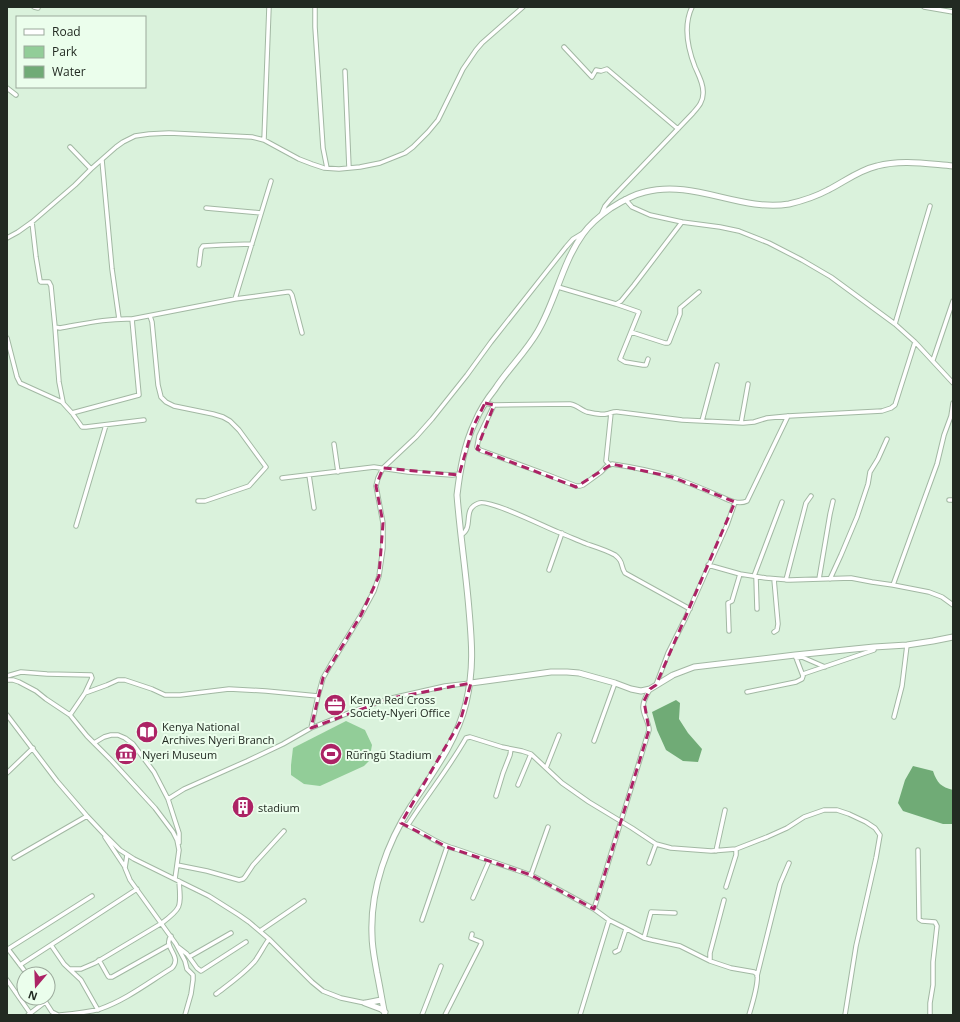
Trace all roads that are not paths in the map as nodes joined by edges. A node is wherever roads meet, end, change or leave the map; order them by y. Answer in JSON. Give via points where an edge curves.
{"nodes":[{"id":1,"x":269,"y":7,"type":"edge"},
{"id":2,"x":315,"y":7,"type":"edge"},
{"id":3,"x":523,"y":7,"type":"edge"},
{"id":4,"x":692,"y":7,"type":"edge"},
{"id":5,"x":924,"y":7,"type":"edge"},
{"id":6,"x":953,"y":12,"type":"edge"},
{"id":7,"x":564,"y":47,"type":"dead end"},
{"id":8,"x":345,"y":71,"type":"dead end"},
{"id":9,"x":7,"y":88,"type":"edge"},
{"id":10,"x":16,"y":95,"type":"dead end"},
{"id":11,"x":678,"y":129,"type":"junction"},
{"id":12,"x":264,"y":140,"type":"junction"},
{"id":13,"x":70,"y":147,"type":"dead end"},
{"id":14,"x":102,"y":160,"type":"junction"},
{"id":15,"x":953,"y":166,"type":"edge"},
{"id":16,"x":327,"y":168,"type":"junction"},
{"id":17,"x":349,"y":168,"type":"junction"},
{"id":18,"x":91,"y":169,"type":"junction"},
{"id":19,"x":270,"y":181,"type":"dead end"},
{"id":20,"x":625,"y":199,"type":"junction"},
{"id":21,"x":930,"y":206,"type":"dead end"},
{"id":22,"x":206,"y":208,"type":"dead end"},
{"id":23,"x":261,"y":213,"type":"junction"},
{"id":24,"x":602,"y":214,"type":"junction"},
{"id":25,"x":32,"y":222,"type":"junction"},
{"id":26,"x":682,"y":222,"type":"junction"},
{"id":27,"x":584,"y":233,"type":"junction"},
{"id":28,"x":7,"y":238,"type":"edge"},
{"id":29,"x":252,"y":244,"type":"junction"},
{"id":30,"x":199,"y":265,"type":"dead end"},
{"id":31,"x":558,"y":287,"type":"junction"},
{"id":32,"x":699,"y":292,"type":"dead end"},
{"id":33,"x":235,"y":299,"type":"junction"},
{"id":34,"x":953,"y":301,"type":"edge"},
{"id":35,"x":616,"y":304,"type":"junction"},
{"id":36,"x":150,"y":316,"type":"junction"},
{"id":37,"x":119,"y":319,"type":"junction"},
{"id":38,"x":132,"y":319,"type":"junction"},
{"id":39,"x":895,"y":324,"type":"junction"},
{"id":40,"x":55,"y":327,"type":"junction"},
{"id":41,"x":631,"y":332,"type":"junction"},
{"id":42,"x":302,"y":333,"type":"dead end"},
{"id":43,"x":7,"y":338,"type":"edge"},
{"id":44,"x":915,"y":342,"type":"junction"},
{"id":45,"x":648,"y":359,"type":"dead end"},
{"id":46,"x":933,"y":360,"type":"junction"},
{"id":47,"x":718,"y":365,"type":"dead end"},
{"id":48,"x":953,"y":383,"type":"edge"},
{"id":49,"x":748,"y":384,"type":"dead end"},
{"id":50,"x":63,"y":402,"type":"junction"},
{"id":51,"x":485,"y":403,"type":"junction"},
{"id":52,"x":953,"y":403,"type":"edge"},
{"id":53,"x":494,"y":405,"type":"junction"},
{"id":54,"x":72,"y":413,"type":"junction"},
{"id":55,"x":611,"y":413,"type":"junction"},
{"id":56,"x":788,"y":416,"type":"junction"},
{"id":57,"x":144,"y":420,"type":"dead end"},
{"id":58,"x":702,"y":421,"type":"junction"},
{"id":59,"x":741,"y":423,"type":"junction"},
{"id":60,"x":106,"y":425,"type":"junction"},
{"id":61,"x":887,"y":439,"type":"dead end"},
{"id":62,"x":334,"y":444,"type":"dead end"},
{"id":63,"x":610,"y":465,"type":"junction"},
{"id":64,"x":383,"y":468,"type":"junction"},
{"id":65,"x":338,"y":472,"type":"junction"},
{"id":66,"x":460,"y":474,"type":"junction"},
{"id":67,"x":310,"y":475,"type":"junction"},
{"id":68,"x":282,"y":478,"type":"dead end"},
{"id":69,"x":811,"y":496,"type":"dead end"},
{"id":70,"x":198,"y":501,"type":"dead end"},
{"id":71,"x":833,"y":501,"type":"dead end"},
{"id":72,"x":735,"y":502,"type":"junction"},
{"id":73,"x":782,"y":502,"type":"dead end"},
{"id":74,"x":314,"y":508,"type":"dead end"},
{"id":75,"x":76,"y":526,"type":"dead end"},
{"id":76,"x":562,"y":533,"type":"junction"},
{"id":77,"x":461,"y":535,"type":"junction"},
{"id":78,"x":708,"y":566,"type":"junction"},
{"id":79,"x":549,"y":570,"type":"dead end"},
{"id":80,"x":740,"y":574,"type":"junction"},
{"id":81,"x":755,"y":576,"type":"junction"},
{"id":82,"x":774,"y":579,"type":"junction"},
{"id":83,"x":819,"y":579,"type":"junction"},
{"id":84,"x":830,"y":579,"type":"junction"},
{"id":85,"x":786,"y":580,"type":"junction"},
{"id":86,"x":893,"y":585,"type":"junction"},
{"id":87,"x":953,"y":605,"type":"edge"},
{"id":88,"x":690,"y":609,"type":"junction"},
{"id":89,"x":757,"y":609,"type":"dead end"},
{"id":90,"x":728,"y":631,"type":"dead end"},
{"id":91,"x":774,"y":632,"type":"dead end"},
{"id":92,"x":953,"y":637,"type":"edge"},
{"id":93,"x":907,"y":645,"type":"junction"},
{"id":94,"x":874,"y":647,"type":"junction"},
{"id":95,"x":796,"y":656,"type":"junction"},
{"id":96,"x":825,"y":667,"type":"junction"},
{"id":97,"x":803,"y":674,"type":"junction"},
{"id":98,"x":7,"y":676,"type":"edge"},
{"id":99,"x":7,"y":680,"type":"edge"},
{"id":100,"x":470,"y":683,"type":"junction"},
{"id":101,"x":615,"y":683,"type":"junction"},
{"id":102,"x":656,"y":685,"type":"junction"},
{"id":103,"x":650,"y":689,"type":"junction"},
{"id":104,"x":747,"y":692,"type":"dead end"},
{"id":105,"x":85,"y":693,"type":"junction"},
{"id":106,"x":318,"y":696,"type":"junction"},
{"id":107,"x":7,"y":715,"type":"edge"},
{"id":108,"x":70,"y":715,"type":"junction"},
{"id":109,"x":894,"y":718,"type":"dead end"},
{"id":110,"x":311,"y":728,"type":"junction"},
{"id":111,"x":559,"y":735,"type":"dead end"},
{"id":112,"x":594,"y":741,"type":"dead end"},
{"id":113,"x":94,"y":742,"type":"junction"},
{"id":114,"x":33,"y":748,"type":"junction"},
{"id":115,"x":511,"y":749,"type":"junction"},
{"id":116,"x":531,"y":754,"type":"junction"},
{"id":117,"x":546,"y":768,"type":"junction"},
{"id":118,"x":7,"y":773,"type":"edge"},
{"id":119,"x":518,"y":785,"type":"dead end"},
{"id":120,"x":496,"y":796,"type":"dead end"},
{"id":121,"x":168,"y":799,"type":"junction"},
{"id":122,"x":725,"y":810,"type":"dead end"},
{"id":123,"x":87,"y":816,"type":"junction"},
{"id":124,"x":621,"y":822,"type":"junction"},
{"id":125,"x":401,"y":823,"type":"junction"},
{"id":126,"x":408,"y":825,"type":"junction"},
{"id":127,"x":548,"y":827,"type":"dead end"},
{"id":128,"x":284,"y":831,"type":"dead end"},
{"id":129,"x":104,"y":834,"type":"junction"},
{"id":130,"x":656,"y":844,"type":"junction"},
{"id":131,"x":447,"y":847,"type":"junction"},
{"id":132,"x":736,"y":849,"type":"junction"},
{"id":133,"x":179,"y":850,"type":"junction"},
{"id":134,"x":918,"y":850,"type":"dead end"},
{"id":135,"x":716,"y":851,"type":"junction"},
{"id":136,"x":127,"y":855,"type":"junction"},
{"id":137,"x":14,"y":858,"type":"dead end"},
{"id":138,"x":489,"y":861,"type":"junction"},
{"id":139,"x":650,"y":862,"type":"dead end"},
{"id":140,"x":789,"y":864,"type":"dead end"},
{"id":141,"x":177,"y":865,"type":"junction"},
{"id":142,"x":125,"y":868,"type":"junction"},
{"id":143,"x":531,"y":875,"type":"junction"},
{"id":144,"x":175,"y":879,"type":"junction"},
{"id":145,"x":179,"y":881,"type":"junction"},
{"id":146,"x":726,"y":887,"type":"dead end"},
{"id":147,"x":137,"y":890,"type":"junction"},
{"id":148,"x":92,"y":896,"type":"dead end"},
{"id":149,"x":474,"y":898,"type":"dead end"},
{"id":150,"x":304,"y":900,"type":"dead end"},
{"id":151,"x":724,"y":900,"type":"dead end"},
{"id":152,"x":594,"y":909,"type":"junction"},
{"id":153,"x":675,"y":913,"type":"dead end"},
{"id":154,"x":422,"y":920,"type":"dead end"},
{"id":155,"x":610,"y":920,"type":"junction"},
{"id":156,"x":162,"y":923,"type":"junction"},
{"id":157,"x":626,"y":929,"type":"junction"},
{"id":158,"x":260,"y":931,"type":"junction"},
{"id":159,"x":231,"y":933,"type":"dead end"},
{"id":160,"x":472,"y":934,"type":"dead end"},
{"id":161,"x":171,"y":936,"type":"junction"},
{"id":162,"x":644,"y":938,"type":"junction"},
{"id":163,"x":269,"y":939,"type":"junction"},
{"id":164,"x":246,"y":942,"type":"dead end"},
{"id":165,"x":51,"y":945,"type":"junction"},
{"id":166,"x":169,"y":945,"type":"junction"},
{"id":167,"x":178,"y":947,"type":"junction"},
{"id":168,"x":8,"y":949,"type":"edge"},
{"id":169,"x":615,"y":952,"type":"dead end"},
{"id":170,"x":189,"y":957,"type":"junction"},
{"id":171,"x":99,"y":960,"type":"junction"},
{"id":172,"x":710,"y":961,"type":"junction"},
{"id":173,"x":20,"y":964,"type":"joint"},
{"id":174,"x":441,"y":966,"type":"dead end"},
{"id":175,"x":70,"y":969,"type":"junction"},
{"id":176,"x":81,"y":969,"type":"junction"},
{"id":177,"x":758,"y":976,"type":"junction"},
{"id":178,"x":79,"y":978,"type":"junction"},
{"id":179,"x":7,"y":980,"type":"edge"},
{"id":180,"x":216,"y":994,"type":"dead end"},
{"id":181,"x":382,"y":1000,"type":"junction"},
{"id":182,"x":365,"y":1003,"type":"junction"},
{"id":183,"x":40,"y":1006,"type":"edge"},
{"id":184,"x":48,"y":1006,"type":"edge"},
{"id":185,"x":98,"y":1010,"type":"junction"},
{"id":186,"x":29,"y":1014,"type":"edge"},
{"id":187,"x":385,"y":1014,"type":"edge"},
{"id":188,"x":59,"y":1015,"type":"edge"},
{"id":189,"x":185,"y":1015,"type":"edge"},
{"id":190,"x":422,"y":1015,"type":"edge"},
{"id":191,"x":445,"y":1015,"type":"edge"},
{"id":192,"x":580,"y":1015,"type":"edge"},
{"id":193,"x":749,"y":1015,"type":"edge"},
{"id":194,"x":844,"y":1015,"type":"edge"},
{"id":195,"x":930,"y":1015,"type":"edge"}],
"edges":[{"from":1,"to":12,"type":"street"},
{"from":2,"to":16,"type":"street","via":[[323,148]]},
{"from":3,"to":17,"type":"street","via":[[476,50],[463,69],[438,120],[413,147],[385,161]]},
{"from":4,"to":11,"type":"street","via":[[686,27],[703,95],[701,103]]},
{"from":5,"to":6,"type":"street"},
{"from":7,"to":11,"type":"street","via":[[592,76],[596,70],[607,70]]},
{"from":8,"to":17,"type":"street"},
{"from":9,"to":10,"type":"street"},
{"from":11,"to":24,"type":"street","via":[[610,200]]},
{"from":12,"to":14,"type":"street","via":[[187,133],[149,134],[135,136],[124,142]]},
{"from":12,"to":16,"type":"street","via":[[299,159]]},
{"from":13,"to":18,"type":"street"},
{"from":14,"to":18,"type":"street"},
{"from":14,"to":37,"type":"street"},
{"from":15,"to":20,"type":"main road","via":[[908,162],[877,166],[862,171],[814,197],[786,204],[751,204],[689,190],[673,189],[645,192]]},
{"from":16,"to":17,"type":"street"},
{"from":18,"to":25,"type":"street"},
{"from":19,"to":23,"type":"street"},
{"from":20,"to":24,"type":"main road"},
{"from":20,"to":26,"type":"street","via":[[638,210]]},
{"from":21,"to":39,"type":"street"},
{"from":22,"to":23,"type":"street"},
{"from":23,"to":29,"type":"street"},
{"from":24,"to":27,"type":"main road"},
{"from":25,"to":28,"type":"street"},
{"from":25,"to":40,"type":"street","via":[[40,280],[49,282],[51,286]]},
{"from":26,"to":35,"type":"street","via":[[634,285]]},
{"from":26,"to":39,"type":"street","via":[[739,231],[769,244],[831,277]]},
{"from":27,"to":31,"type":"main road","via":[[566,263]]},
{"from":27,"to":64,"type":"street","via":[[573,239],[566,247],[416,438]]},
{"from":29,"to":30,"type":"street","via":[[203,246]]},
{"from":29,"to":33,"type":"street"},
{"from":31,"to":35,"type":"street"},
{"from":31,"to":51,"type":"main road","via":[[537,332]]},
{"from":32,"to":41,"type":"street","via":[[680,308],[668,344]]},
{"from":33,"to":36,"type":"street"},
{"from":33,"to":42,"type":"street","via":[[290,292]]},
{"from":34,"to":46,"type":"street"},
{"from":35,"to":41,"type":"street","via":[[639,312]]},
{"from":36,"to":38,"type":"street"},
{"from":36,"to":70,"type":"street","via":[[161,397],[174,406],[213,414],[230,421],[266,467],[249,486],[205,502]]},
{"from":37,"to":38,"type":"street"},
{"from":37,"to":40,"type":"street"},
{"from":38,"to":54,"type":"street","via":[[139,395]]},
{"from":39,"to":44,"type":"street"},
{"from":40,"to":50,"type":"street"},
{"from":41,"to":45,"type":"street","via":[[620,360],[643,365]]},
{"from":43,"to":50,"type":"street","via":[[19,382]]},
{"from":44,"to":46,"type":"street"},
{"from":44,"to":56,"type":"street","via":[[897,401],[891,408],[882,411]]},
{"from":46,"to":48,"type":"street"},
{"from":47,"to":58,"type":"street"},
{"from":49,"to":59,"type":"street"},
{"from":50,"to":54,"type":"street"},
{"from":51,"to":53,"type":"street"},
{"from":51,"to":66,"type":"main road","via":[[472,427]]},
{"from":52,"to":86,"type":"street","via":[[937,464]]},
{"from":53,"to":55,"type":"street","via":[[570,404],[588,412]]},
{"from":53,"to":63,"type":"street","via":[[479,436],[477,447],[480,450],[576,486],[583,485]]},
{"from":54,"to":60,"type":"street","via":[[83,427]]},
{"from":55,"to":58,"type":"street","via":[[614,411]]},
{"from":55,"to":63,"type":"street","via":[[606,461]]},
{"from":56,"to":59,"type":"street"},
{"from":56,"to":72,"type":"street","via":[[747,501]]},
{"from":57,"to":60,"type":"street"},
{"from":58,"to":59,"type":"street"},
{"from":60,"to":75,"type":"street"},
{"from":61,"to":84,"type":"street","via":[[870,472],[857,517]]},
{"from":62,"to":65,"type":"street"},
{"from":63,"to":72,"type":"street","via":[[672,477]]},
{"from":64,"to":65,"type":"street"},
{"from":64,"to":66,"type":"street"},
{"from":64,"to":106,"type":"street","via":[[376,486],[383,523],[379,576],[374,591],[326,673]]},
{"from":65,"to":67,"type":"street"},
{"from":66,"to":77,"type":"main road","via":[[457,495]]},
{"from":67,"to":68,"type":"street"},
{"from":67,"to":74,"type":"street"},
{"from":69,"to":85,"type":"street","via":[[806,503]]},
{"from":71,"to":83,"type":"street"},
{"from":72,"to":78,"type":"street"},
{"from":73,"to":81,"type":"street"},
{"from":76,"to":77,"type":"street","via":[[491,504],[480,502],[470,510],[468,528]]},
{"from":76,"to":79,"type":"street"},
{"from":76,"to":88,"type":"street","via":[[615,555],[625,573]]},
{"from":77,"to":100,"type":"main road","via":[[471,635]]},
{"from":78,"to":80,"type":"street"},
{"from":78,"to":88,"type":"street"},
{"from":80,"to":81,"type":"street"},
{"from":80,"to":90,"type":"street","via":[[732,600],[728,603]]},
{"from":81,"to":82,"type":"street"},
{"from":81,"to":89,"type":"street"},
{"from":82,"to":85,"type":"street"},
{"from":82,"to":91,"type":"street","via":[[778,628]]},
{"from":83,"to":84,"type":"street"},
{"from":83,"to":85,"type":"street"},
{"from":84,"to":86,"type":"street","via":[[851,578]]},
{"from":86,"to":87,"type":"street","via":[[929,592]]},
{"from":88,"to":102,"type":"street","via":[[668,653]]},
{"from":92,"to":93,"type":"main road"},
{"from":93,"to":94,"type":"main road"},
{"from":93,"to":109,"type":"street","via":[[902,686]]},
{"from":94,"to":95,"type":"main road"},
{"from":94,"to":96,"type":"street","via":[[874,650]]},
{"from":95,"to":96,"type":"street"},
{"from":95,"to":97,"type":"street"},
{"from":95,"to":102,"type":"main road","via":[[694,667],[673,674]]},
{"from":96,"to":97,"type":"street"},
{"from":97,"to":104,"type":"street","via":[[802,679],[796,682]]},
{"from":98,"to":105,"type":"street","via":[[21,672],[91,675]]},
{"from":99,"to":108,"type":"street","via":[[19,682],[36,691]]},
{"from":100,"to":101,"type":"main road","via":[[567,672]]},
{"from":100,"to":110,"type":"street","via":[[392,698]]},
{"from":100,"to":125,"type":"main road","via":[[462,716],[452,739],[441,761]]},
{"from":101,"to":103,"type":"main road","via":[[641,691]]},
{"from":101,"to":112,"type":"street"},
{"from":102,"to":103,"type":"main road"},
{"from":103,"to":124,"type":"street","via":[[643,707],[649,730]]},
{"from":105,"to":106,"type":"street","via":[[118,680],[125,680],[166,695],[229,689]]},
{"from":105,"to":108,"type":"street"},
{"from":106,"to":110,"type":"street"},
{"from":107,"to":114,"type":"street"},
{"from":108,"to":113,"type":"street"},
{"from":110,"to":121,"type":"street"},
{"from":111,"to":117,"type":"street"},
{"from":113,"to":121,"type":"street","via":[[111,735],[125,738],[133,744],[154,772]]},
{"from":113,"to":133,"type":"street","via":[[155,808],[173,832]]},
{"from":114,"to":118,"type":"street"},
{"from":114,"to":123,"type":"street"},
{"from":115,"to":116,"type":"street"},
{"from":115,"to":120,"type":"street"},
{"from":115,"to":126,"type":"street","via":[[473,737],[466,738]]},
{"from":116,"to":117,"type":"street"},
{"from":116,"to":119,"type":"street"},
{"from":117,"to":124,"type":"street","via":[[567,787]]},
{"from":121,"to":133,"type":"street","via":[[179,832]]},
{"from":122,"to":135,"type":"street"},
{"from":123,"to":129,"type":"street"},
{"from":123,"to":137,"type":"street"},
{"from":124,"to":130,"type":"street"},
{"from":124,"to":152,"type":"street"},
{"from":125,"to":126,"type":"street"},
{"from":125,"to":181,"type":"main road","via":[[377,882],[373,903],[372,936]]},
{"from":126,"to":131,"type":"street"},
{"from":127,"to":143,"type":"street"},
{"from":128,"to":141,"type":"street","via":[[241,880]]},
{"from":129,"to":136,"type":"street"},
{"from":129,"to":142,"type":"street"},
{"from":130,"to":135,"type":"street","via":[[671,848]]},
{"from":130,"to":139,"type":"street"},
{"from":131,"to":138,"type":"street"},
{"from":131,"to":154,"type":"street"},
{"from":132,"to":135,"type":"street"},
{"from":132,"to":146,"type":"street"},
{"from":132,"to":194,"type":"street","via":[[824,810],[837,810],[849,814],[875,828],[880,835]]},
{"from":133,"to":141,"type":"street"},
{"from":134,"to":195,"type":"street","via":[[919,920],[935,922],[937,926]]},
{"from":136,"to":142,"type":"street"},
{"from":136,"to":144,"type":"street"},
{"from":138,"to":143,"type":"street"},
{"from":138,"to":149,"type":"street"},
{"from":140,"to":177,"type":"street","via":[[780,884]]},
{"from":141,"to":144,"type":"street"},
{"from":142,"to":147,"type":"street"},
{"from":143,"to":152,"type":"street"},
{"from":144,"to":145,"type":"street"},
{"from":145,"to":156,"type":"street","via":[[179,907]]},
{"from":145,"to":158,"type":"street","via":[[229,908]]},
{"from":147,"to":156,"type":"street"},
{"from":147,"to":165,"type":"street"},
{"from":148,"to":168,"type":"street"},
{"from":150,"to":158,"type":"street"},
{"from":151,"to":172,"type":"street"},
{"from":152,"to":155,"type":"street"},
{"from":153,"to":162,"type":"street","via":[[651,912]]},
{"from":155,"to":157,"type":"street"},
{"from":155,"to":192,"type":"street"},
{"from":156,"to":161,"type":"street"},
{"from":156,"to":171,"type":"street"},
{"from":157,"to":162,"type":"street"},
{"from":157,"to":169,"type":"street","via":[[619,950]]},
{"from":158,"to":163,"type":"street"},
{"from":159,"to":170,"type":"street"},
{"from":160,"to":191,"type":"street","via":[[471,938],[482,944]]},
{"from":161,"to":166,"type":"street","via":[[168,940]]},
{"from":161,"to":167,"type":"street"},
{"from":162,"to":172,"type":"street","via":[[680,946]]},
{"from":163,"to":180,"type":"street","via":[[256,960]]},
{"from":163,"to":182,"type":"street","via":[[323,991]]},
{"from":164,"to":170,"type":"street","via":[[201,971]]},
{"from":165,"to":173,"type":"street"},
{"from":165,"to":175,"type":"street"},
{"from":166,"to":171,"type":"street","via":[[112,977],[108,976]]},
{"from":166,"to":185,"type":"street","via":[[176,962],[174,966],[129,995]]},
{"from":167,"to":170,"type":"street"},
{"from":167,"to":189,"type":"street","via":[[187,969],[193,975]]},
{"from":168,"to":173,"type":"street"},
{"from":171,"to":176,"type":"street"},
{"from":172,"to":177,"type":"street","via":[[754,972]]},
{"from":174,"to":190,"type":"street"},
{"from":175,"to":176,"type":"street"},
{"from":175,"to":178,"type":"street"},
{"from":176,"to":178,"type":"street"},
{"from":177,"to":193,"type":"street"},
{"from":178,"to":185,"type":"street"},
{"from":179,"to":186,"type":"street"},
{"from":181,"to":182,"type":"main road"},
{"from":181,"to":187,"type":"main road"},
{"from":182,"to":187,"type":"main road","via":[[381,1009]]},
{"from":183,"to":186,"type":"street"},
{"from":184,"to":188,"type":"street","via":[[52,1012]]},
{"from":185,"to":188,"type":"street"}]}
